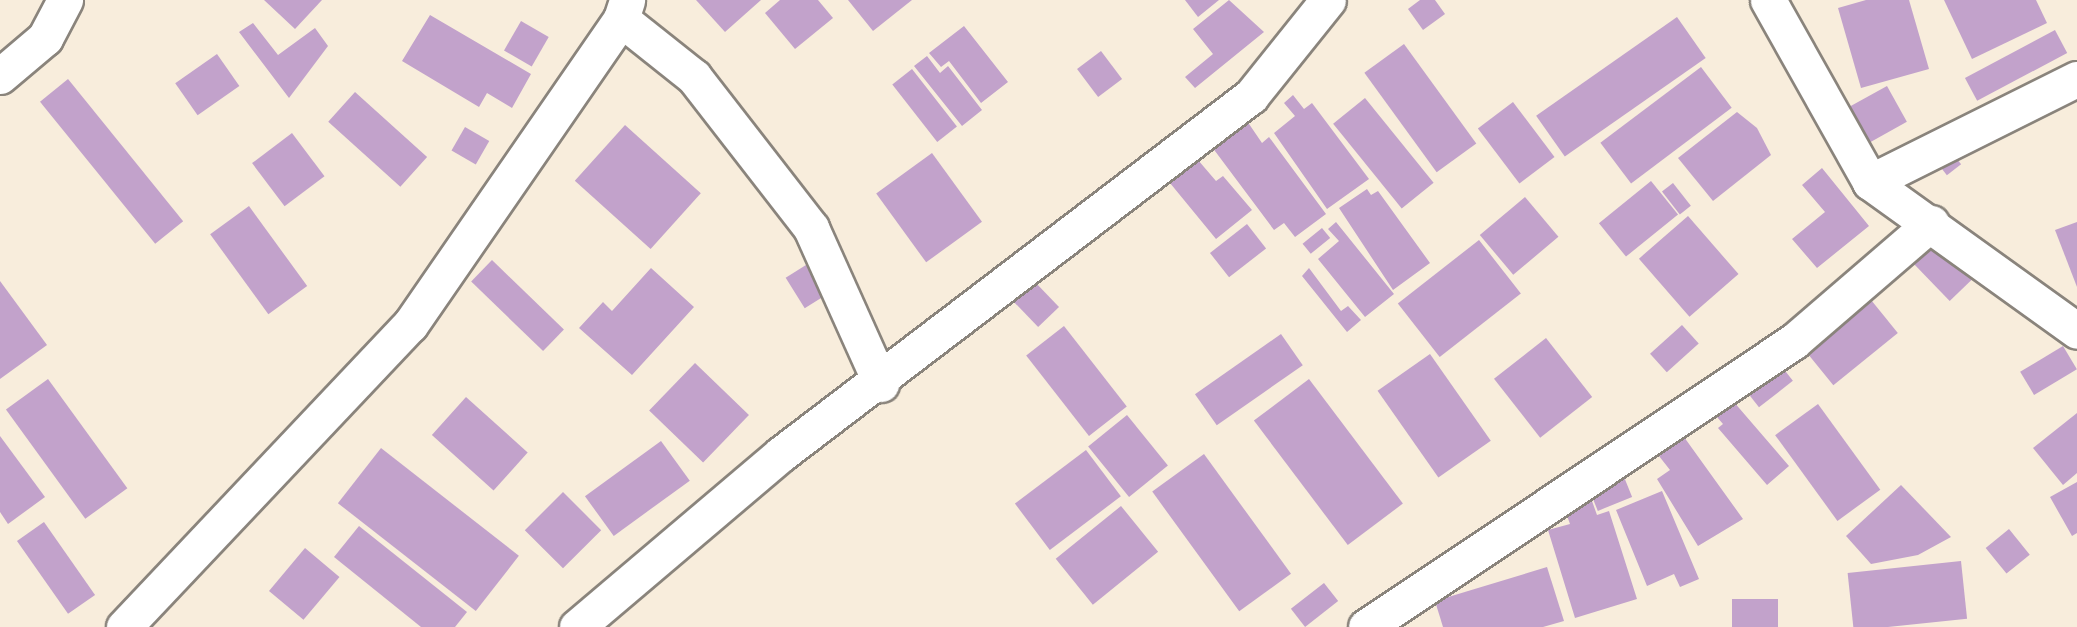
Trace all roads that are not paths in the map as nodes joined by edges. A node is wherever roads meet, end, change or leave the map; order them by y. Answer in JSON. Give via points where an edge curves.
{"nodes":[{"id":1,"x":65,"y":0,"type":"edge"},
{"id":2,"x":1328,"y":0,"type":"edge"},
{"id":3,"x":1768,"y":0,"type":"edge"},
{"id":4,"x":624,"y":9,"type":"edge"},
{"id":5,"x":0,"y":76,"type":"edge"},
{"id":6,"x":2077,"y":79,"type":"edge"},
{"id":7,"x":1870,"y":182,"type":"junction"},
{"id":8,"x":1931,"y":223,"type":"junction"},
{"id":9,"x":2077,"y":331,"type":"edge"},
{"id":10,"x":881,"y":384,"type":"junction"},
{"id":11,"x":124,"y":627,"type":"edge"},
{"id":12,"x":577,"y":627,"type":"edge"},
{"id":13,"x":1366,"y":627,"type":"edge"}],
"edges":[{"from":1,"to":5,"type":"street","via":[[45,38]]},
{"from":2,"to":10,"type":"street","via":[[1251,96]]},
{"from":3,"to":7,"type":"street"},
{"from":4,"to":10,"type":"street","via":[[694,77],[811,228]]},
{"from":4,"to":11,"type":"street","via":[[410,325]]},
{"from":6,"to":7,"type":"street"},
{"from":7,"to":8,"type":"street"},
{"from":8,"to":9,"type":"street"},
{"from":8,"to":13,"type":"street","via":[[1794,341]]},
{"from":10,"to":12,"type":"street","via":[[781,454]]}]}
